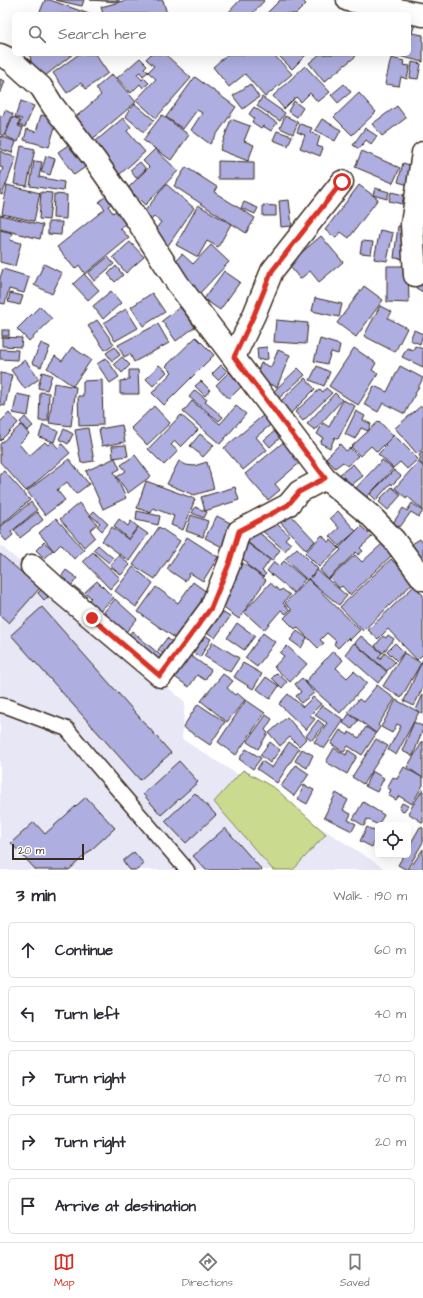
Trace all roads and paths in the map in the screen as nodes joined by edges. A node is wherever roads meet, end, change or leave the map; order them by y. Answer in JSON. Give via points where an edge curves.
{"nodes":[{"id":1,"x":348,"y":0,"type":"edge"},
{"id":2,"x":408,"y":12,"type":"edge"},
{"id":3,"x":411,"y":13,"type":"edge"},
{"id":4,"x":423,"y":15,"type":"edge"},
{"id":5,"x":0,"y":55,"type":"edge"},
{"id":6,"x":422,"y":167,"type":"edge"},
{"id":7,"x":342,"y":182,"type":"dead end"},
{"id":8,"x":415,"y":275,"type":"dead end"},
{"id":9,"x":234,"y":357,"type":"junction"},
{"id":10,"x":325,"y":478,"type":"junction"},
{"id":11,"x":32,"y":566,"type":"dead end"},
{"id":12,"x":423,"y":579,"type":"edge"},
{"id":13,"x":0,"y":705,"type":"edge"},
{"id":14,"x":187,"y":870,"type":"edge"}],
"edges":[{"from":1,"to":2,"type":"street"},
{"from":3,"to":4,"type":"street"},
{"from":5,"to":9,"type":"street","via":[[11,60],[41,87],[138,220],[178,284]]},
{"from":6,"to":8,"type":"street","via":[[412,224]]},
{"from":7,"to":9,"type":"street","via":[[272,271]]},
{"from":9,"to":10,"type":"street"},
{"from":10,"to":11,"type":"street","via":[[299,492],[288,505],[239,531],[211,608],[160,676]]},
{"from":10,"to":12,"type":"street","via":[[371,516],[394,540]]},
{"from":13,"to":14,"type":"lane","via":[[67,729]]}]}
